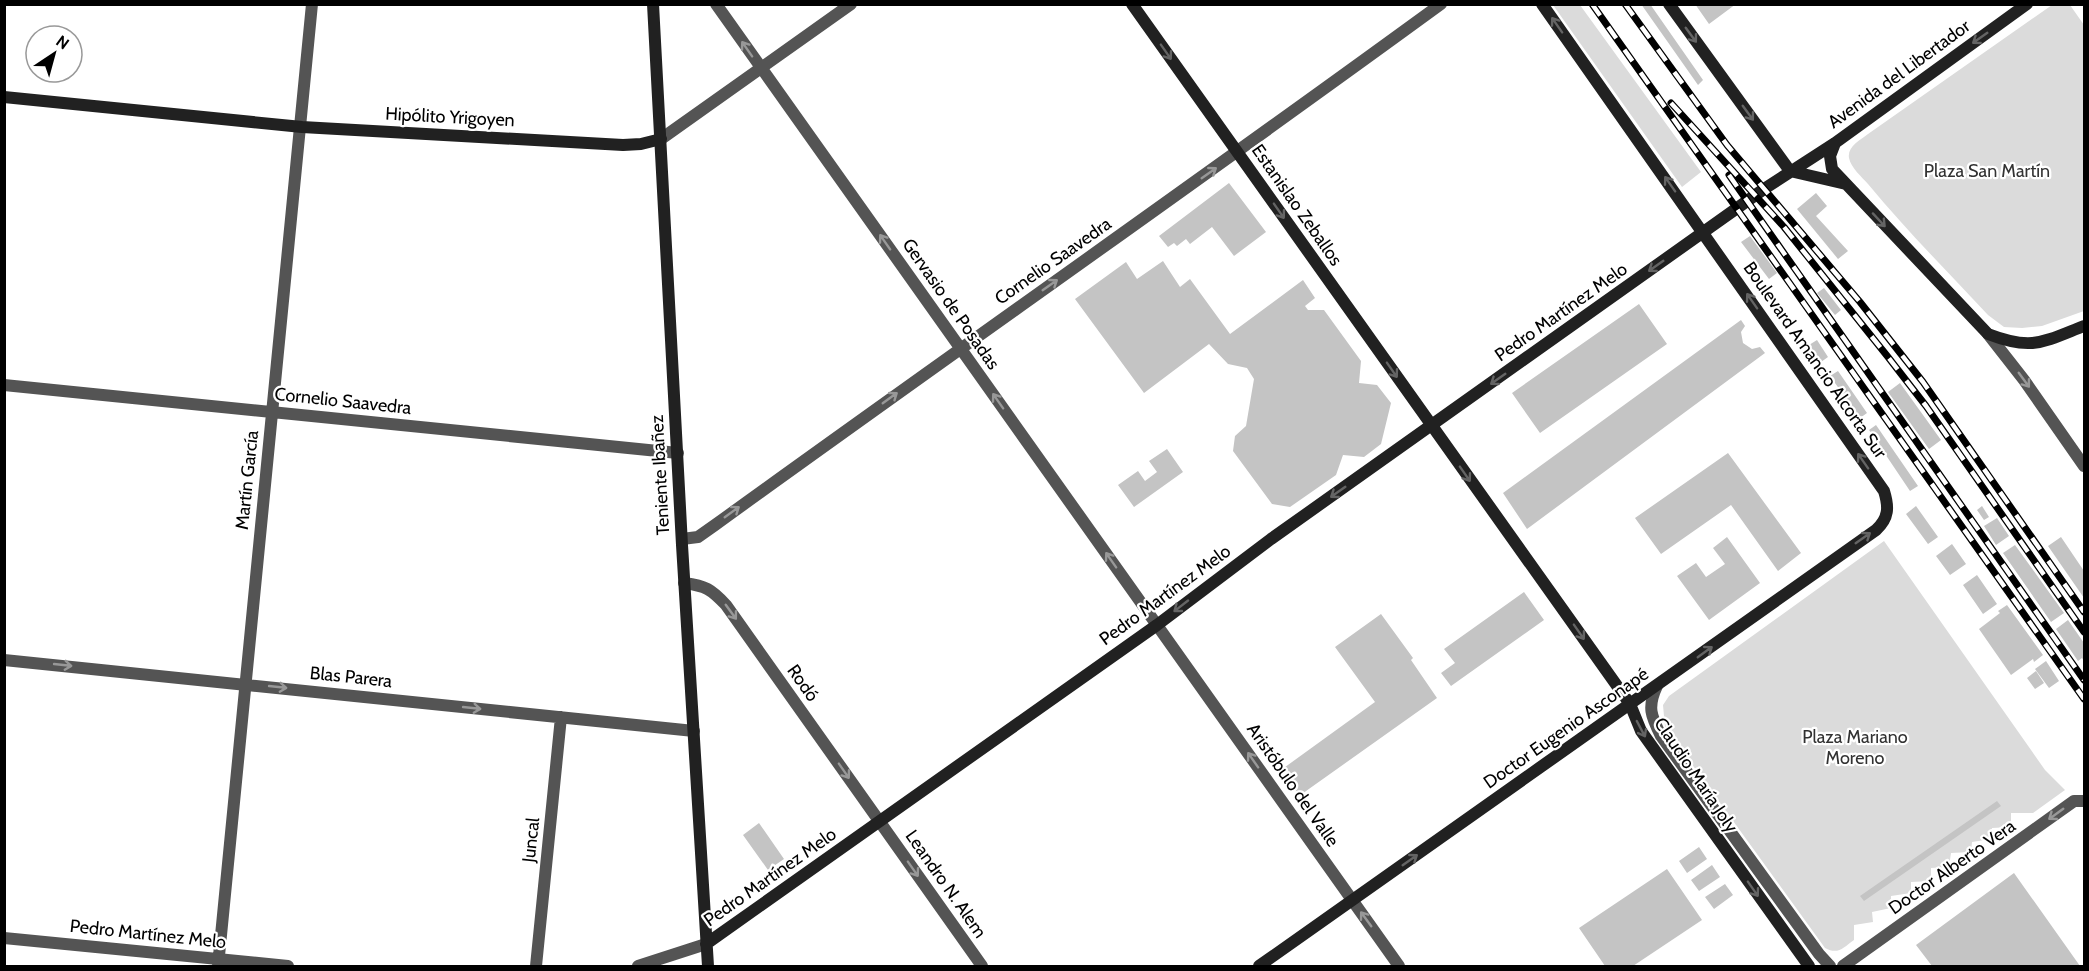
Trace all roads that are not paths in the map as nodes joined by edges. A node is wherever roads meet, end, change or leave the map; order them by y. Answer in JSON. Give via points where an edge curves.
{"nodes":[{"id":1,"x":312,"y":4,"type":"edge"},
{"id":2,"x":653,"y":4,"type":"edge"},
{"id":3,"x":716,"y":4,"type":"edge"},
{"id":4,"x":851,"y":4,"type":"edge"},
{"id":5,"x":1132,"y":4,"type":"edge"},
{"id":6,"x":1441,"y":4,"type":"edge"},
{"id":7,"x":1542,"y":4,"type":"edge"},
{"id":8,"x":1669,"y":4,"type":"edge"},
{"id":9,"x":2027,"y":4,"type":"edge"},
{"id":10,"x":761,"y":68,"type":"junction"},
{"id":11,"x":4,"y":97,"type":"edge"},
{"id":12,"x":302,"y":127,"type":"junction"},
{"id":13,"x":661,"y":139,"type":"junction"},
{"id":14,"x":1835,"y":143,"type":"junction"},
{"id":15,"x":1237,"y":152,"type":"junction"},
{"id":16,"x":1790,"y":171,"type":"junction"},
{"id":17,"x":1846,"y":184,"type":"junction"},
{"id":18,"x":1704,"y":232,"type":"junction"},
{"id":19,"x":2085,"y":326,"type":"edge"},
{"id":20,"x":1988,"y":334,"type":"junction"},
{"id":21,"x":960,"y":348,"type":"junction"},
{"id":22,"x":4,"y":385,"type":"edge"},
{"id":23,"x":272,"y":412,"type":"junction"},
{"id":24,"x":1431,"y":426,"type":"junction"},
{"id":25,"x":678,"y":453,"type":"junction"},
{"id":26,"x":2085,"y":466,"type":"edge"},
{"id":27,"x":1888,"y":513,"type":"joint"},
{"id":28,"x":682,"y":539,"type":"junction"},
{"id":29,"x":684,"y":583,"type":"junction"},
{"id":30,"x":1157,"y":625,"type":"junction"},
{"id":31,"x":4,"y":660,"type":"edge"},
{"id":32,"x":245,"y":683,"type":"junction"},
{"id":33,"x":1657,"y":686,"type":"junction"},
{"id":34,"x":1630,"y":704,"type":"junction"},
{"id":35,"x":561,"y":717,"type":"junction"},
{"id":36,"x":694,"y":731,"type":"junction"},
{"id":37,"x":2085,"y":801,"type":"edge"},
{"id":38,"x":880,"y":821,"type":"junction"},
{"id":39,"x":1352,"y":900,"type":"junction"},
{"id":40,"x":4,"y":938,"type":"edge"},
{"id":41,"x":706,"y":944,"type":"junction"},
{"id":42,"x":218,"y":963,"type":"edge"},
{"id":43,"x":288,"y":966,"type":"edge"},
{"id":44,"x":536,"y":966,"type":"edge"},
{"id":45,"x":638,"y":966,"type":"edge"},
{"id":46,"x":708,"y":966,"type":"edge"},
{"id":47,"x":982,"y":966,"type":"edge"},
{"id":48,"x":1259,"y":966,"type":"edge"},
{"id":49,"x":1400,"y":966,"type":"edge"},
{"id":50,"x":1809,"y":966,"type":"edge"},
{"id":51,"x":1830,"y":966,"type":"edge"},
{"id":52,"x":1843,"y":966,"type":"edge"}],
"edges":[{"from":1,"to":12,"type":"street","name":"Martín García"},
{"from":2,"to":13,"type":"street","name":"Teniente Ibañez"},
{"from":10,"to":3,"type":"street","name":"Gervasio de Posadas","one_way":true},
{"from":4,"to":10,"type":"street","name":"Hipólito Yrigoyen"},
{"from":5,"to":15,"type":"street","name":"Estanislao Zeballos","one_way":true},
{"from":6,"to":15,"type":"street","name":"Cornelio Saavedra"},
{"from":18,"to":7,"type":"street","name":"Boulevard Amancio Alcorta Sur","one_way":true},
{"from":8,"to":16,"type":"street","one_way":true},
{"from":9,"to":14,"type":"street","name":"Avenida del Libertador","one_way":true},
{"from":10,"to":13,"type":"street","name":"Hipólito Yrigoyen"},
{"from":21,"to":10,"type":"street","name":"Gervasio de Posadas","one_way":true},
{"from":11,"to":12,"type":"street","name":"Hipólito Yrigoyen"},
{"from":12,"to":13,"type":"street","name":"Hipólito Yrigoyen","via":[[623,145]]},
{"from":12,"to":23,"type":"street","name":"Martín García"},
{"from":13,"to":25,"type":"street","name":"Teniente Ibañez"},
{"from":14,"to":16,"type":"street","name":"Avenida del Libertador"},
{"from":14,"to":17,"type":"street","via":[[1830,156],[1832,169]]},
{"from":21,"to":15,"type":"street","name":"Cornelio Saavedra","one_way":true},
{"from":15,"to":24,"type":"street","name":"Estanislao Zeballos","one_way":true},
{"from":16,"to":17,"type":"street"},
{"from":16,"to":18,"type":"street","name":"Avenida del Libertador"},
{"from":17,"to":20,"type":"street","one_way":true},
{"from":18,"to":24,"type":"street","name":"Pedro Martínez Melo","one_way":true},
{"from":27,"to":18,"type":"street","name":"Boulevard Amancio Alcorta Sur","one_way":true,"via":[[1884,491]]},
{"from":19,"to":20,"type":"street","via":[[2038,344],[2010,342]]},
{"from":20,"to":26,"type":"street","one_way":true},
{"from":28,"to":21,"type":"street","name":"Cornelio Saavedra","one_way":true,"via":[[707,531]]},
{"from":30,"to":21,"type":"street","name":"Gervasio de Posadas","one_way":true},
{"from":22,"to":23,"type":"street","name":"Cornelio Saavedra"},
{"from":23,"to":25,"type":"street","name":"Cornelio Saavedra"},
{"from":23,"to":32,"type":"street","name":"Martín García"},
{"from":24,"to":30,"type":"street","name":"Pedro Martínez Melo","one_way":true,"via":[[1271,538]]},
{"from":24,"to":34,"type":"street","name":"Claudio María Joly","one_way":true},
{"from":25,"to":28,"type":"street","name":"Teniente Ibañez"},
{"from":33,"to":27,"type":"street","name":"Doctor Eugenio Asconapé","one_way":true,"via":[[1876,530]]},
{"from":28,"to":29,"type":"street","name":"Teniente Ibañez"},
{"from":29,"to":36,"type":"street","name":"Teniente Ibañez"},
{"from":29,"to":38,"type":"street","name":"Rodó","one_way":true,"via":[[705,586],[726,605]]},
{"from":30,"to":38,"type":"street","name":"Pedro Martínez Melo"},
{"from":39,"to":30,"type":"street","name":"Aristóbulo del Valle","one_way":true},
{"from":31,"to":32,"type":"street","name":"Blas Parera","one_way":true},
{"from":32,"to":35,"type":"street","name":"Blas Parera","one_way":true},
{"from":32,"to":42,"type":"street","name":"Martín García"},
{"from":33,"to":34,"type":"street","name":"Doctor Eugenio Asconapé"},
{"from":33,"to":51,"type":"street","name":"Claudio María Joly","via":[[1651,698],[1651,714],[1661,736]]},
{"from":39,"to":34,"type":"street","name":"Doctor Eugenio Asconapé","one_way":true},
{"from":34,"to":50,"type":"street","name":"Claudio María Joly","one_way":true,"via":[[1641,731]]},
{"from":35,"to":36,"type":"street","name":"Blas Parera"},
{"from":35,"to":44,"type":"street","name":"Juncal"},
{"from":36,"to":41,"type":"street","name":"Teniente Ibañez"},
{"from":37,"to":52,"type":"street","name":"Doctor Alberto Vera","one_way":true,"via":[[2074,801]]},
{"from":38,"to":41,"type":"street","name":"Pedro Martínez Melo"},
{"from":38,"to":47,"type":"street","name":"Leandro N. Alem","one_way":true},
{"from":39,"to":48,"type":"street","name":"Doctor Eugenio Asconapé"},
{"from":49,"to":39,"type":"street","name":"Aristóbulo del Valle","one_way":true},
{"from":40,"to":42,"type":"street","name":"Pedro Martínez Melo"},
{"from":41,"to":45,"type":"street","name":"Pedro Martínez Melo"},
{"from":41,"to":46,"type":"street","name":"Teniente Ibañez"},
{"from":42,"to":43,"type":"street","name":"Pedro Martínez Melo"}]}
